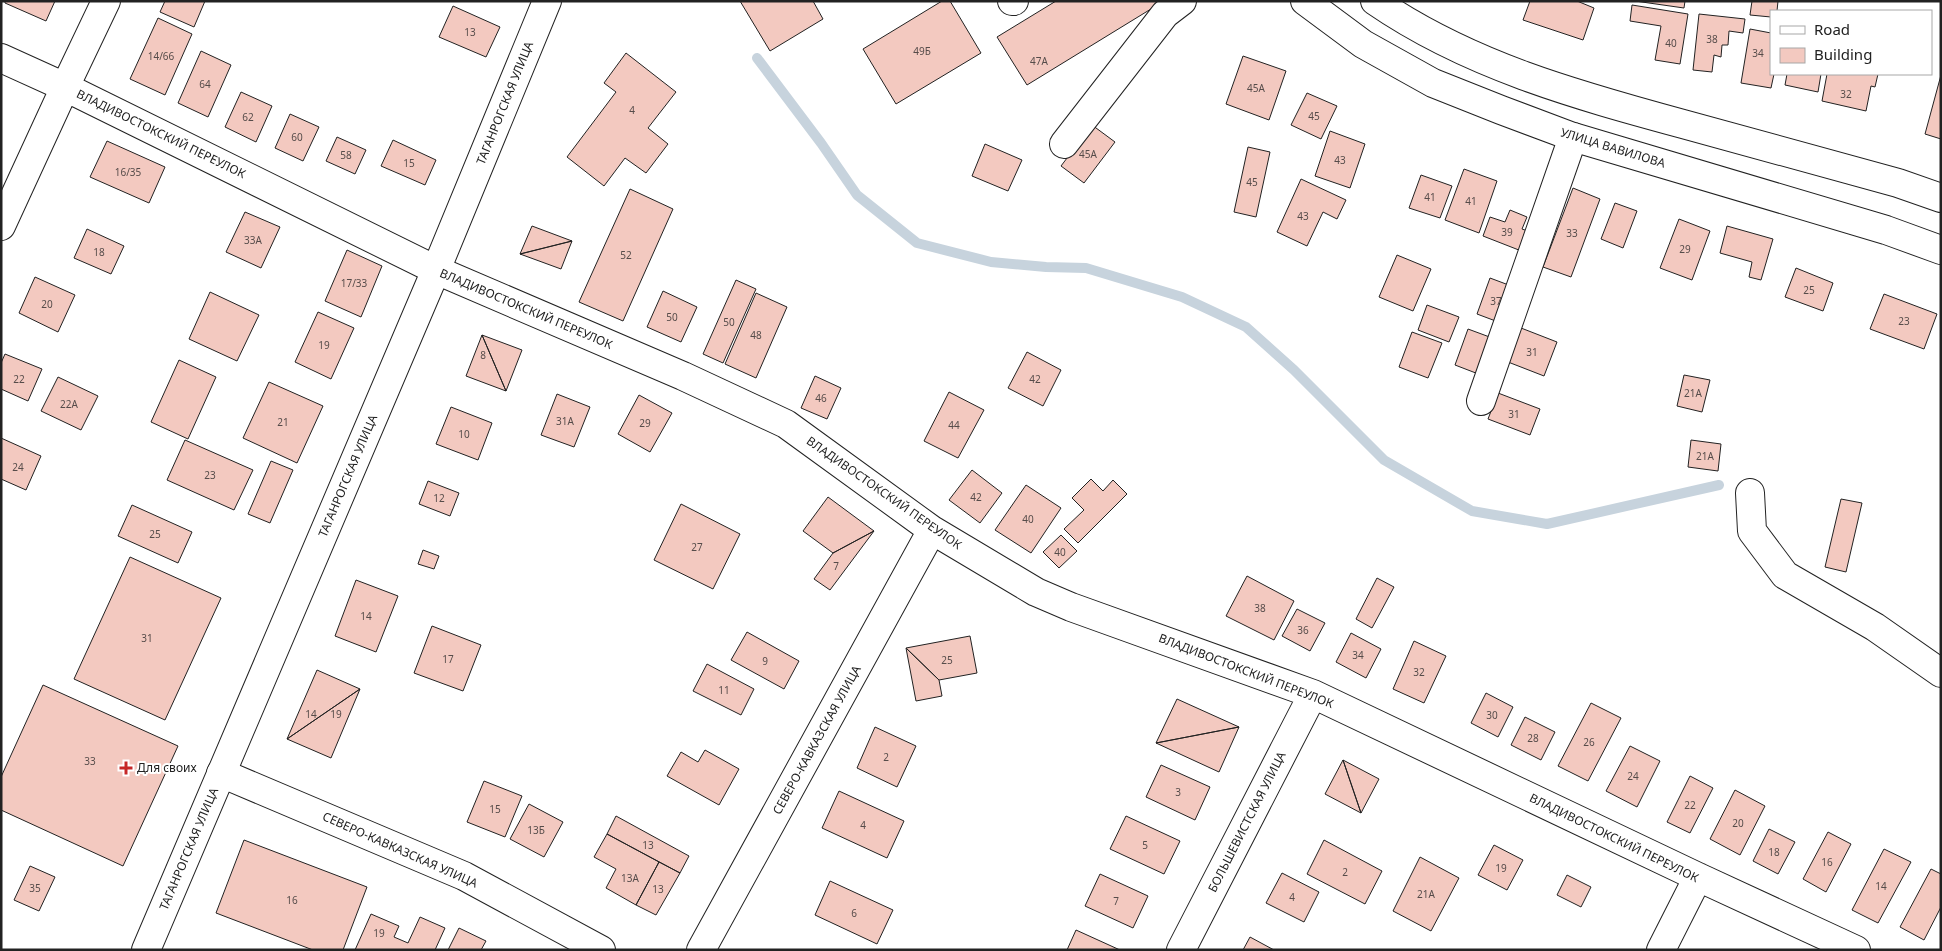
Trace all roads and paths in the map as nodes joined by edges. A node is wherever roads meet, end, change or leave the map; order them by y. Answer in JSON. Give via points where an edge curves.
{"nodes":[{"id":1,"x":106,"y":1,"type":"edge"},
{"id":2,"x":546,"y":1,"type":"edge"},
{"id":3,"x":1182,"y":1,"type":"edge"},
{"id":4,"x":1305,"y":1,"type":"edge"},
{"id":5,"x":1387,"y":4,"type":"edge"},
{"id":6,"x":1,"y":58,"type":"edge"},
{"id":7,"x":65,"y":87,"type":"junction"},
{"id":8,"x":1573,"y":137,"type":"junction"},
{"id":9,"x":1064,"y":144,"type":"dead end"},
{"id":10,"x":1941,"y":198,"type":"edge"},
{"id":11,"x":1,"y":226,"type":"edge"},
{"id":12,"x":1941,"y":250,"type":"edge"},
{"id":13,"x":436,"y":270,"type":"junction"},
{"id":14,"x":1481,"y":401,"type":"dead end"},
{"id":15,"x":1750,"y":492,"type":"dead end"},
{"id":16,"x":932,"y":530,"type":"junction"},
{"id":17,"x":1941,"y":673,"type":"edge"},
{"id":18,"x":1313,"y":694,"type":"junction"},
{"id":19,"x":221,"y":773,"type":"junction"},
{"id":20,"x":1698,"y":877,"type":"junction"},
{"id":21,"x":146,"y":950,"type":"edge"},
{"id":22,"x":601,"y":950,"type":"edge"},
{"id":23,"x":701,"y":950,"type":"edge"},
{"id":24,"x":1181,"y":950,"type":"edge"},
{"id":25,"x":1661,"y":950,"type":"edge"},
{"id":26,"x":1856,"y":950,"type":"edge"}],
"edges":[{"from":1,"to":7,"type":"street"},
{"from":2,"to":13,"type":"street","name":"ТАГАНРОГСКАЯ УЛИЦА"},
{"from":3,"to":9,"type":"street","via":[[1165,14]]},
{"from":4,"to":8,"type":"street","name":"УЛИЦА ВАВИЛОВА","via":[[1363,44],[1433,83]]},
{"from":5,"to":10,"type":"street","via":[[1448,44],[1511,72],[1585,98],[1898,183]]},
{"from":6,"to":7,"type":"street","name":"ВЛАДИВОСТОКСКИЙ ПЕРЕУЛОК"},
{"from":7,"to":11,"type":"street"},
{"from":7,"to":13,"type":"street","name":"ВЛАДИВОСТОКСКИЙ ПЕРЕУЛОК"},
{"from":8,"to":12,"type":"street","name":"УЛИЦА ВАВИЛОВА","via":[[1886,230]]},
{"from":8,"to":14,"type":"street"},
{"from":13,"to":16,"type":"street","name":"ВЛАДИВОСТОКСКИЙ ПЕРЕУЛОК","via":[[786,424]]},
{"from":13,"to":19,"type":"street","name":"ТАГАНРОГСКАЯ УЛИЦА"},
{"from":15,"to":17,"type":"street","via":[[1752,531],[1785,575],[1875,627]]},
{"from":16,"to":18,"type":"street","name":"ВЛАДИВОСТОКСКИЙ ПЕРЕУЛОК","via":[[1036,592]]},
{"from":16,"to":23,"type":"street","name":"СЕВЕРО-КАВКАЗСКАЯ УЛИЦА"},
{"from":18,"to":20,"type":"street","name":"ВЛАДИВОСТОКСКИЙ ПЕРЕУЛОК"},
{"from":18,"to":24,"type":"street","name":"БОЛЬШЕВИСТСКАЯ УЛИЦА"},
{"from":19,"to":21,"type":"street","name":"ТАГАНРОГСКАЯ УЛИЦА"},
{"from":19,"to":22,"type":"street","name":"СЕВЕРО-КАВКАЗСКАЯ УЛИЦА","via":[[464,876]]},
{"from":20,"to":25,"type":"street"},
{"from":20,"to":26,"type":"street","name":"ВЛАДИВОСТОКСКИЙ ПЕРЕУЛОК"}]}
